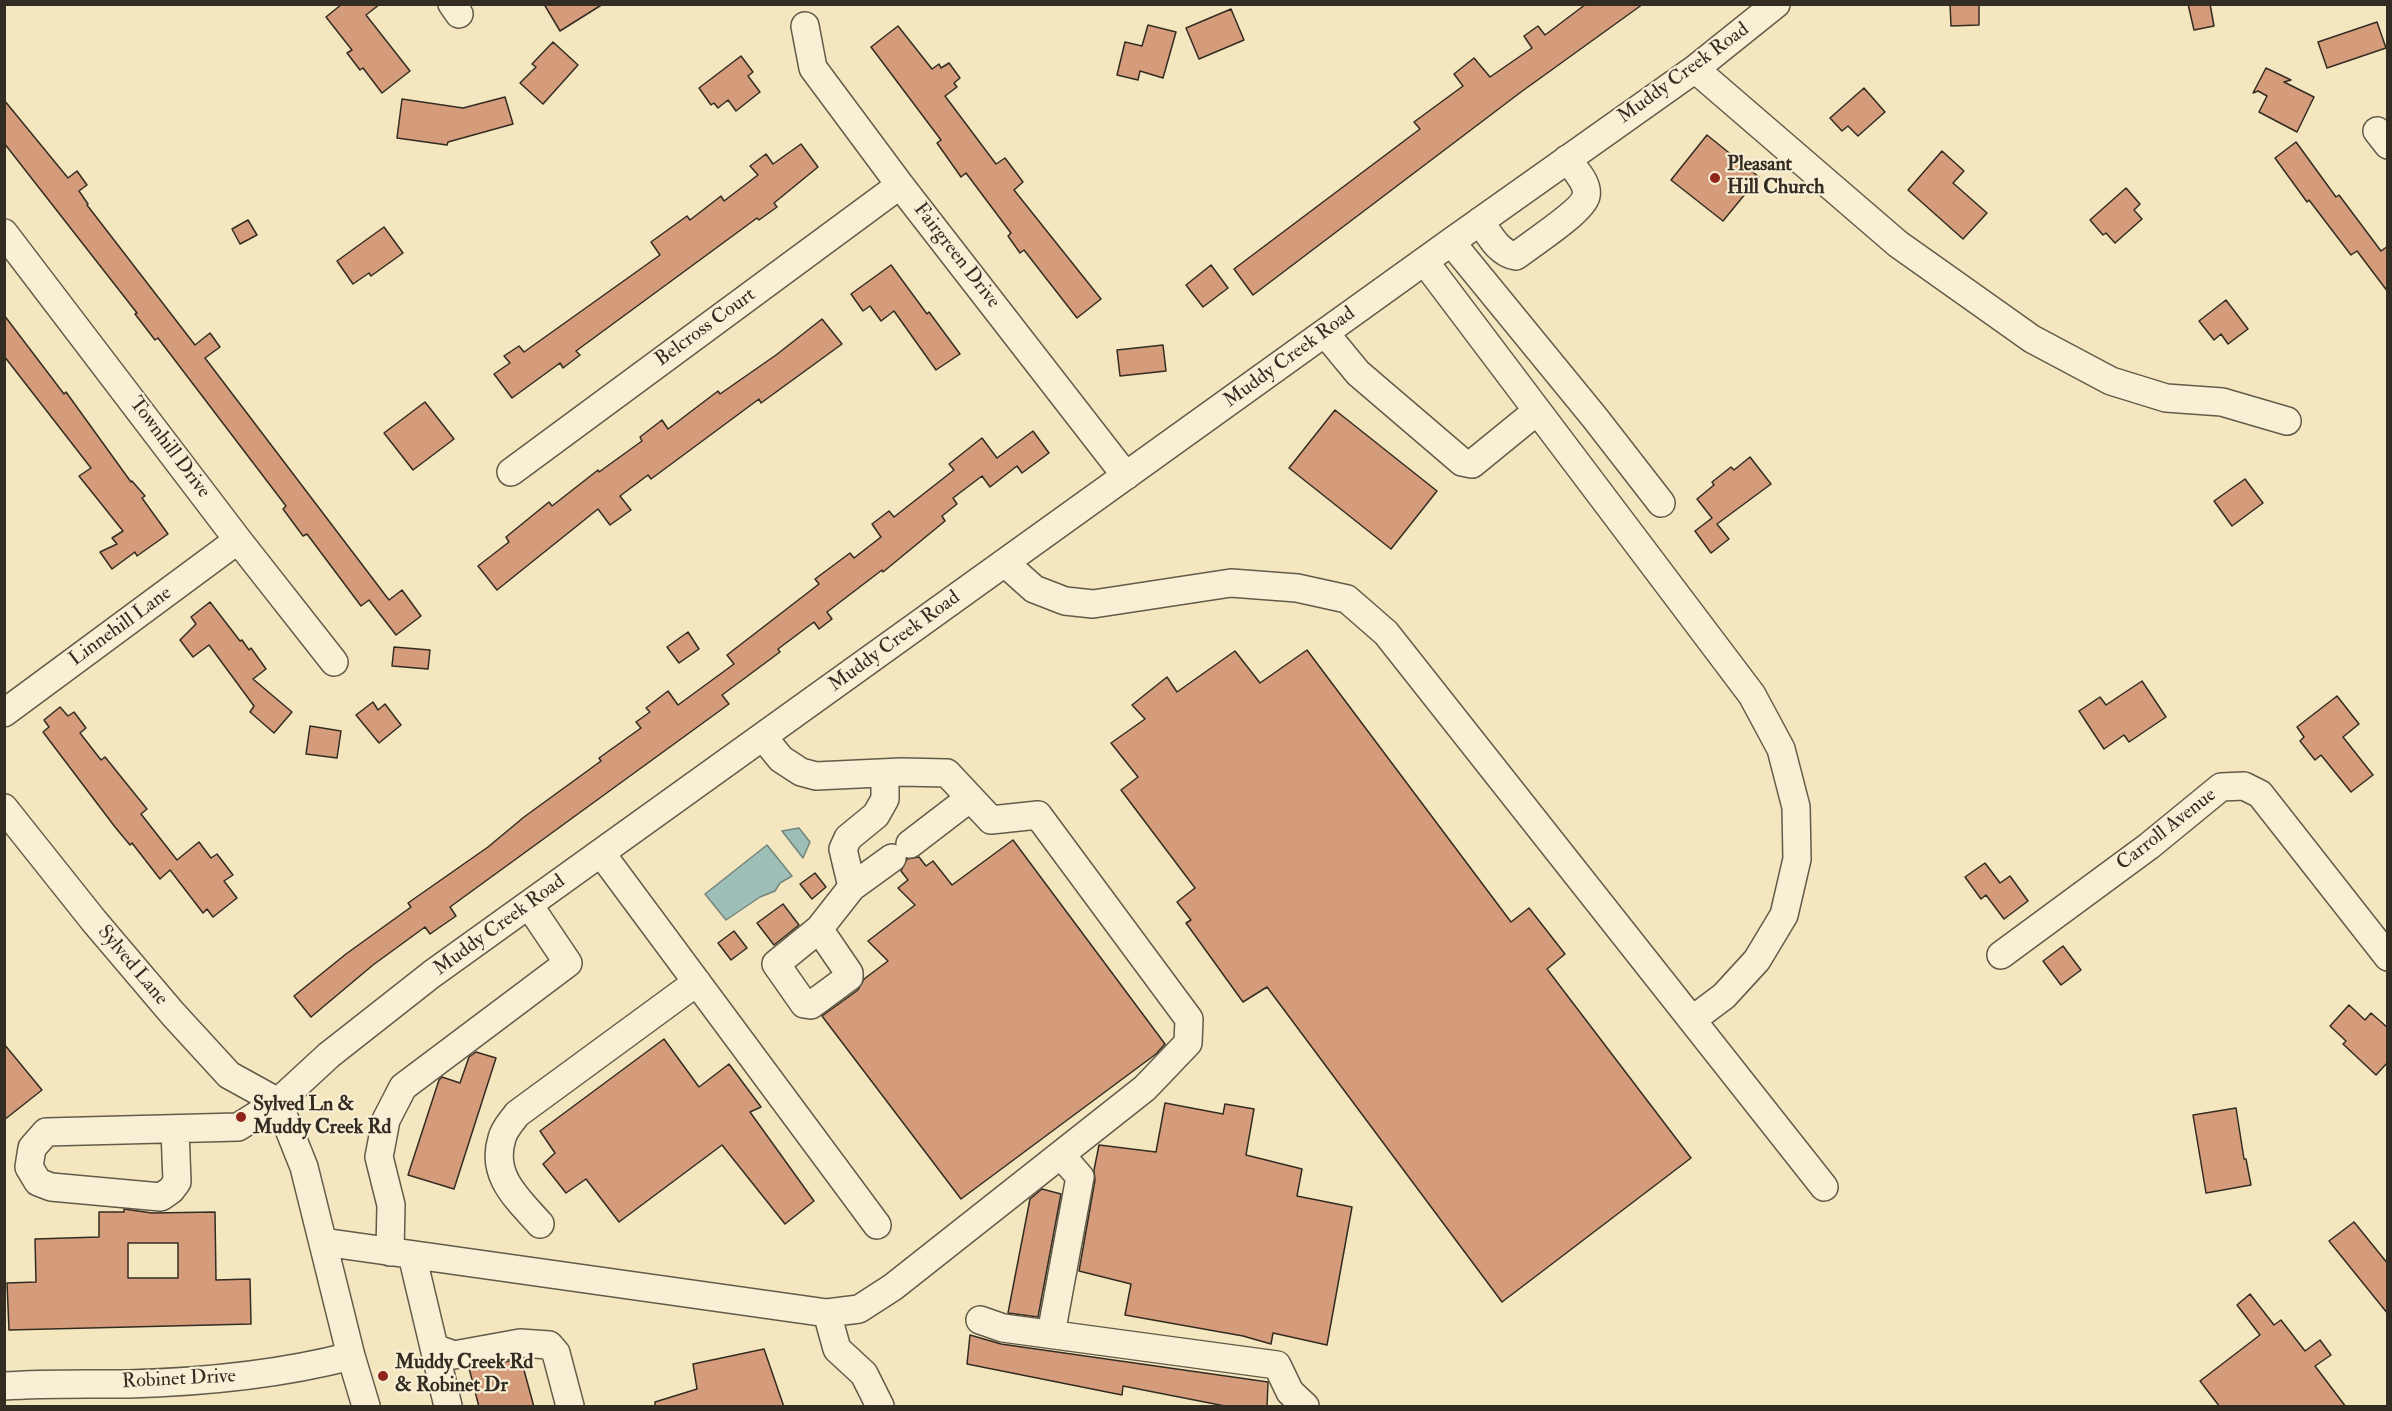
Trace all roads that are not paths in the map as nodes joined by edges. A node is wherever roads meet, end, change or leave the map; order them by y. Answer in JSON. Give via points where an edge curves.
{"nodes":[{"id":1,"x":1776,"y":4,"type":"edge"},
{"id":2,"x":805,"y":26,"type":"dead end"},
{"id":3,"x":1695,"y":69,"type":"junction"},
{"id":4,"x":1567,"y":159,"type":"junction"},
{"id":5,"x":900,"y":184,"type":"junction"},
{"id":6,"x":1480,"y":221,"type":"junction"},
{"id":7,"x":4,"y":233,"type":"edge"},
{"id":8,"x":1450,"y":242,"type":"junction"},
{"id":9,"x":1425,"y":262,"type":"junction"},
{"id":10,"x":1325,"y":333,"type":"junction"},
{"id":11,"x":1537,"y":411,"type":"junction"},
{"id":12,"x":2287,"y":421,"type":"dead end"},
{"id":13,"x":511,"y":472,"type":"dead end"},
{"id":14,"x":1126,"y":476,"type":"junction"},
{"id":15,"x":1660,"y":503,"type":"dead end"},
{"id":16,"x":238,"y":540,"type":"junction"},
{"id":17,"x":1005,"y":563,"type":"junction"},
{"id":18,"x":334,"y":662,"type":"dead end"},
{"id":19,"x":4,"y":712,"type":"edge"},
{"id":20,"x":763,"y":737,"type":"junction"},
{"id":21,"x":885,"y":773,"type":"junction"},
{"id":22,"x":970,"y":798,"type":"junction"},
{"id":23,"x":4,"y":808,"type":"edge"},
{"id":24,"x":602,"y":853,"type":"junction"},
{"id":25,"x":852,"y":887,"type":"junction"},
{"id":26,"x":529,"y":905,"type":"junction"},
{"id":27,"x":819,"y":929,"type":"dead end"},
{"id":28,"x":2001,"y":955,"type":"dead end"},
{"id":29,"x":2388,"y":957,"type":"edge"},
{"id":30,"x":697,"y":982,"type":"junction"},
{"id":31,"x":1692,"y":1020,"type":"junction"},
{"id":32,"x":278,"y":1102,"type":"junction"},
{"id":33,"x":175,"y":1130,"type":"junction"},
{"id":34,"x":1061,"y":1155,"type":"junction"},
{"id":35,"x":1824,"y":1186,"type":"dead end"},
{"id":36,"x":540,"y":1224,"type":"dead end"},
{"id":37,"x":877,"y":1225,"type":"dead end"},
{"id":38,"x":323,"y":1242,"type":"junction"},
{"id":39,"x":401,"y":1254,"type":"junction"},
{"id":40,"x":827,"y":1313,"type":"junction"},
{"id":41,"x":980,"y":1320,"type":"dead end"},
{"id":42,"x":1051,"y":1334,"type":"junction"},
{"id":43,"x":434,"y":1348,"type":"junction"},
{"id":44,"x":351,"y":1356,"type":"junction"},
{"id":45,"x":4,"y":1386,"type":"edge"},
{"id":46,"x":366,"y":1407,"type":"edge"},
{"id":47,"x":448,"y":1407,"type":"edge"},
{"id":48,"x":570,"y":1407,"type":"edge"},
{"id":49,"x":880,"y":1407,"type":"edge"},
{"id":50,"x":1305,"y":1407,"type":"edge"}],
"edges":[{"from":1,"to":3,"type":"street","name":"Muddy Creek Road"},
{"from":2,"to":5,"type":"street","name":"Fairgreen Drive","via":[[813,68]]},
{"from":3,"to":4,"type":"street","name":"Muddy Creek Road"},
{"from":3,"to":12,"type":"street","via":[[1898,244],[2032,339],[2111,381],[2166,398],[2222,402]]},
{"from":4,"to":6,"type":"street","name":"Muddy Creek Road"},
{"from":4,"to":6,"type":"street","via":[[1585,184],[1587,195],[1580,207],[1516,256],[1498,247]]},
{"from":5,"to":13,"type":"street","name":"Belcross Court"},
{"from":5,"to":14,"type":"street","name":"Fairgreen Drive"},
{"from":6,"to":8,"type":"street","name":"Muddy Creek Road"},
{"from":7,"to":16,"type":"street","name":"Townhill Drive"},
{"from":8,"to":9,"type":"street","name":"Muddy Creek Road"},
{"from":8,"to":15,"type":"street"},
{"from":9,"to":10,"type":"street","name":"Muddy Creek Road"},
{"from":9,"to":11,"type":"street"},
{"from":10,"to":11,"type":"street","via":[[1358,373],[1462,462],[1472,464]]},
{"from":10,"to":14,"type":"street","name":"Muddy Creek Road"},
{"from":11,"to":31,"type":"street","via":[[1752,695],[1781,749],[1796,807],[1797,859],[1784,915],[1757,960],[1724,996]]},
{"from":14,"to":17,"type":"street","name":"Muddy Creek Road"},
{"from":16,"to":18,"type":"street","name":"Townhill Drive"},
{"from":16,"to":19,"type":"street","name":"Linnehill Lane"},
{"from":17,"to":20,"type":"street","name":"Muddy Creek Road"},
{"from":17,"to":31,"type":"street","via":[[1034,590],[1065,601],[1093,604],[1231,583],[1297,588],[1347,599],[1386,633]]},
{"from":20,"to":21,"type":"street","via":[[781,759],[801,772],[816,776]]},
{"from":20,"to":24,"type":"street","name":"Muddy Creek Road"},
{"from":21,"to":22,"type":"street","via":[[947,773]]},
{"from":21,"to":25,"type":"street","via":[[885,799],[876,815],[848,838],[843,849]]},
{"from":22,"to":25,"type":"street"},
{"from":22,"to":34,"type":"street","via":[[991,820],[1038,815],[1189,1019],[1188,1042],[1146,1088]]},
{"from":23,"to":32,"type":"street","name":"Sylved Lane","via":[[108,938],[229,1076]]},
{"from":24,"to":26,"type":"street","name":"Muddy Creek Road"},
{"from":24,"to":30,"type":"street"},
{"from":25,"to":27,"type":"street"},
{"from":26,"to":32,"type":"street","name":"Muddy Creek Road","via":[[404,996],[329,1055]]},
{"from":26,"to":39,"type":"street","via":[[568,963],[403,1087],[386,1120],[379,1157]]},
{"from":28,"to":29,"type":"street","name":"Carroll Avenue","via":[[2149,846],[2221,787],[2244,786],[2260,794]]},
{"from":30,"to":36,"type":"street","via":[[517,1114],[502,1136],[498,1155],[505,1183]]},
{"from":30,"to":37,"type":"street"},
{"from":31,"to":35,"type":"street"},
{"from":32,"to":33,"type":"street","name":"Muddy Creek Road","via":[[238,1127]]},
{"from":32,"to":38,"type":"street","via":[[304,1167]]},
{"from":33,"to":33,"type":"street","name":"Muddy Creek Road","via":[[46,1132],[32,1148],[29,1167],[38,1182],[51,1187],[161,1197],[177,1182]]},
{"from":34,"to":40,"type":"street","via":[[893,1287],[859,1309]]},
{"from":34,"to":42,"type":"street","via":[[1080,1177]]},
{"from":38,"to":39,"type":"street"},
{"from":38,"to":44,"type":"street"},
{"from":39,"to":40,"type":"street"},
{"from":39,"to":43,"type":"street"},
{"from":40,"to":49,"type":"street","via":[[837,1349],[864,1374]]},
{"from":41,"to":42,"type":"street","via":[[1003,1328]]},
{"from":42,"to":50,"type":"street","via":[[1276,1365],[1290,1392]]},
{"from":43,"to":47,"type":"street"},
{"from":43,"to":48,"type":"street","via":[[454,1355],[520,1343],[549,1345],[555,1353]]},
{"from":44,"to":45,"type":"street","name":"Robinet Drive","via":[[245,1377]]},
{"from":44,"to":46,"type":"street"}]}
